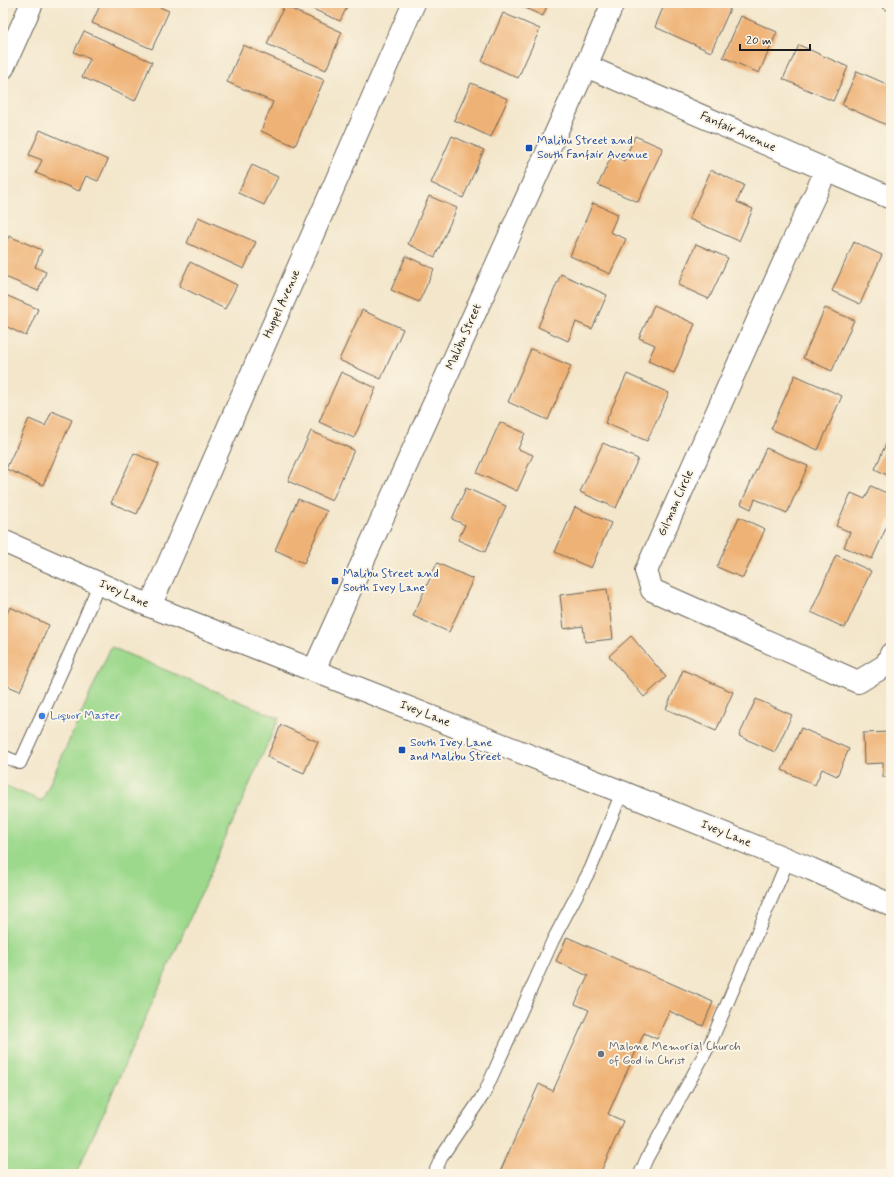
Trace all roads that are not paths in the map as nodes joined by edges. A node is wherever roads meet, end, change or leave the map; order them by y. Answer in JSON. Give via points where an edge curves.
{"nodes":[{"id":1,"x":32,"y":3,"type":"edge"},
{"id":2,"x":414,"y":3,"type":"edge"},
{"id":3,"x":613,"y":3,"type":"edge"},
{"id":4,"x":586,"y":66,"type":"junction"},
{"id":5,"x":3,"y":68,"type":"edge"},
{"id":6,"x":826,"y":171,"type":"junction"},
{"id":7,"x":891,"y":198,"type":"edge"},
{"id":8,"x":3,"y":541,"type":"edge"},
{"id":9,"x":99,"y":584,"type":"junction"},
{"id":10,"x":150,"y":606,"type":"junction"},
{"id":11,"x":891,"y":654,"type":"edge"},
{"id":12,"x":314,"y":670,"type":"junction"},
{"id":13,"x":3,"y":756,"type":"edge"},
{"id":14,"x":622,"y":792,"type":"junction"},
{"id":15,"x":788,"y":860,"type":"junction"},
{"id":16,"x":891,"y":905,"type":"edge"},
{"id":17,"x":434,"y":1174,"type":"edge"},
{"id":18,"x":640,"y":1174,"type":"edge"}],
"edges":[{"from":1,"to":5,"type":"street"},
{"from":2,"to":10,"type":"street","name":"Huppel Avenue"},
{"from":3,"to":4,"type":"street","name":"Malibu Street"},
{"from":4,"to":6,"type":"street","name":"Fanfair Avenue"},
{"from":4,"to":12,"type":"street","name":"Malibu Street"},
{"from":6,"to":7,"type":"street","name":"Fanfair Avenue"},
{"from":6,"to":11,"type":"street","name":"Gilman Circle","via":[[646,570],[652,590],[858,682],[886,665]]},
{"from":8,"to":9,"type":"street","name":"Ivey Lane"},
{"from":9,"to":10,"type":"street","name":"Ivey Lane"},
{"from":9,"to":13,"type":"lane","via":[[20,763]]},
{"from":10,"to":12,"type":"street","name":"Ivey Lane"},
{"from":12,"to":14,"type":"street","name":"Ivey Lane"},
{"from":14,"to":15,"type":"street","name":"Ivey Lane"},
{"from":14,"to":17,"type":"lane","via":[[591,868],[553,940],[484,1094],[442,1156]]},
{"from":15,"to":16,"type":"street","name":"Ivey Lane"},
{"from":15,"to":18,"type":"lane","via":[[710,1044]]}]}
